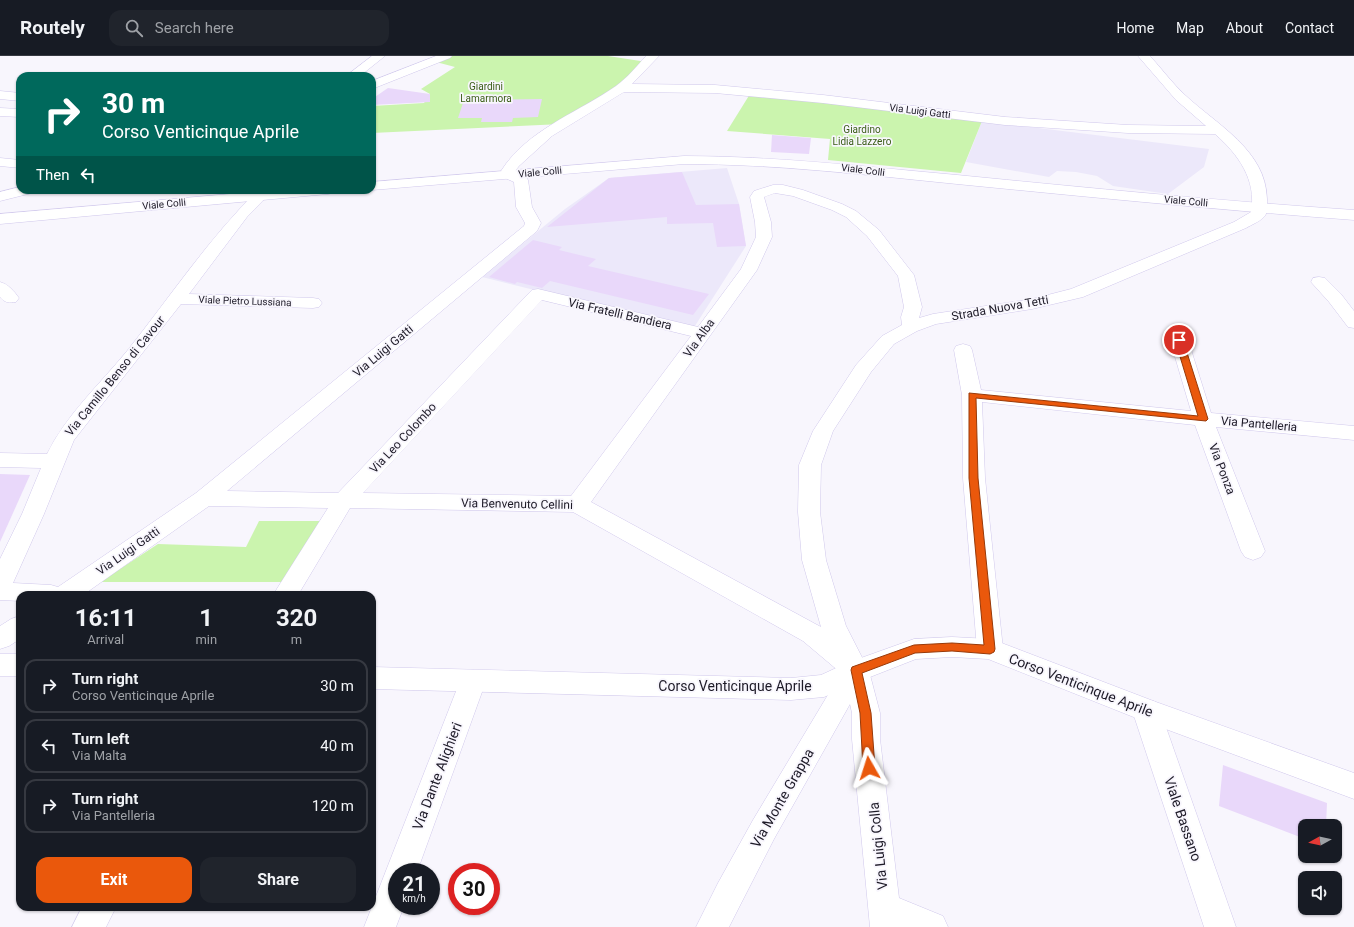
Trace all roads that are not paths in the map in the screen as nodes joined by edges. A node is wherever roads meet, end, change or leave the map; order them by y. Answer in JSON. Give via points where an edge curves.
{"nodes":[{"id":1,"x":379,"y":56,"type":"edge"},
{"id":2,"x":446,"y":56,"type":"edge"},
{"id":3,"x":654,"y":56,"type":"edge"},
{"id":4,"x":1144,"y":56,"type":"edge"},
{"id":5,"x":357,"y":72,"type":"edge"},
{"id":6,"x":376,"y":83,"type":"edge"},
{"id":7,"x":621,"y":88,"type":"junction"},
{"id":8,"x":0,"y":95,"type":"edge"},
{"id":9,"x":16,"y":97,"type":"edge"},
{"id":10,"x":0,"y":112,"type":"edge"},
{"id":11,"x":16,"y":113,"type":"edge"},
{"id":12,"x":1219,"y":130,"type":"junction"},
{"id":13,"x":0,"y":162,"type":"edge"},
{"id":14,"x":16,"y":164,"type":"edge"},
{"id":15,"x":510,"y":175,"type":"junction"},
{"id":16,"x":376,"y":186,"type":"edge"},
{"id":17,"x":16,"y":193,"type":"edge"},
{"id":18,"x":253,"y":194,"type":"edge"},
{"id":19,"x":262,"y":194,"type":"edge"},
{"id":20,"x":0,"y":197,"type":"edge"},
{"id":21,"x":1260,"y":208,"type":"junction"},
{"id":22,"x":1354,"y":215,"type":"edge"},
{"id":23,"x":0,"y":219,"type":"edge"},
{"id":24,"x":1319,"y":282,"type":"dead end"},
{"id":25,"x":538,"y":294,"type":"joint"},
{"id":26,"x":177,"y":299,"type":"junction"},
{"id":27,"x":313,"y":303,"type":"dead end"},
{"id":28,"x":1354,"y":323,"type":"edge"},
{"id":29,"x":911,"y":327,"type":"junction"},
{"id":30,"x":702,"y":333,"type":"junction"},
{"id":31,"x":1179,"y":340,"type":"dead end"},
{"id":32,"x":963,"y":350,"type":"dead end"},
{"id":33,"x":972,"y":395,"type":"junction"},
{"id":34,"x":1203,"y":419,"type":"junction"},
{"id":35,"x":1354,"y":433,"type":"edge"},
{"id":36,"x":0,"y":460,"type":"edge"},
{"id":37,"x":55,"y":461,"type":"junction"},
{"id":38,"x":204,"y":498,"type":"junction"},
{"id":39,"x":343,"y":501,"type":"junction"},
{"id":40,"x":577,"y":504,"type":"junction"},
{"id":41,"x":1253,"y":551,"type":"dead end"},
{"id":42,"x":0,"y":584,"type":"edge"},
{"id":43,"x":0,"y":591,"type":"edge"},
{"id":44,"x":66,"y":591,"type":"edge"},
{"id":45,"x":287,"y":591,"type":"edge"},
{"id":46,"x":16,"y":592,"type":"edge"},
{"id":47,"x":16,"y":629,"type":"edge"},
{"id":48,"x":0,"y":639,"type":"edge"},
{"id":49,"x":990,"y":649,"type":"junction"},
{"id":50,"x":856,"y":670,"type":"junction"},
{"id":51,"x":376,"y":678,"type":"edge"},
{"id":52,"x":473,"y":681,"type":"junction"},
{"id":53,"x":1146,"y":710,"type":"junction"},
{"id":54,"x":1354,"y":786,"type":"edge"},
{"id":55,"x":404,"y":863,"type":"edge"},
{"id":56,"x":388,"y":906,"type":"edge"},
{"id":57,"x":98,"y":911,"type":"edge"},
{"id":58,"x":885,"y":917,"type":"edge"},
{"id":59,"x":88,"y":927,"type":"edge"},
{"id":60,"x":380,"y":927,"type":"edge"},
{"id":61,"x":712,"y":927,"type":"edge"},
{"id":62,"x":932,"y":927,"type":"edge"},
{"id":63,"x":1220,"y":927,"type":"edge"}],
"edges":[{"from":1,"to":5,"type":"street"},
{"from":2,"to":6,"type":"street"},
{"from":3,"to":7,"type":"street"},
{"from":4,"to":12,"type":"street","via":[[1180,97]]},
{"from":7,"to":12,"type":"street","name":"Via Luigi Gatti","via":[[715,89],[1005,121],[1128,129]]},
{"from":7,"to":15,"type":"street","via":[[547,133],[513,163],[508,171]]},
{"from":8,"to":9,"type":"street"},
{"from":10,"to":11,"type":"street"},
{"from":12,"to":21,"type":"street","via":[[1240,150],[1251,168],[1256,178]]},
{"from":13,"to":14,"type":"street"},
{"from":15,"to":16,"type":"street","name":"Viale Colli"},
{"from":15,"to":21,"type":"street","name":"Viale Colli","via":[[684,160],[734,160],[824,166]]},
{"from":15,"to":38,"type":"street","name":"Via Luigi Gatti","via":[[521,180],[524,207],[533,222],[531,228]]},
{"from":17,"to":20,"type":"street"},
{"from":18,"to":23,"type":"street","name":"Viale Colli"},
{"from":19,"to":26,"type":"street","name":"Via Camillo Benso di Cavour","via":[[242,214]]},
{"from":21,"to":22,"type":"street","name":"Viale Colli"},
{"from":21,"to":29,"type":"street","name":"Strada Nuova Tetti","via":[[1258,214],[1240,225],[1076,293],[1032,304],[933,319]]},
{"from":24,"to":28,"type":"street"},
{"from":25,"to":30,"type":"street","name":"Via Fratelli Bandiera"},
{"from":25,"to":39,"type":"street","name":"Via Leo Colombo"},
{"from":26,"to":27,"type":"street","name":"Viale Pietro Lussiana"},
{"from":26,"to":37,"type":"street","name":"Via Camillo Benso di Cavour","via":[[65,438]]},
{"from":29,"to":30,"type":"street","name":"Via Alba","via":[[913,307],[906,275],[873,233],[851,214],[837,207],[798,193],[773,189],[757,197],[764,237],[749,270]]},
{"from":29,"to":50,"type":"street","name":"Strada Nuova Tetti","via":[[888,340],[863,370],[823,431],[810,465],[809,512],[814,560],[833,626]]},
{"from":30,"to":40,"type":"street","name":"Via Alba"},
{"from":31,"to":34,"type":"street","name":"Via Ponza"},
{"from":32,"to":33,"type":"street"},
{"from":33,"to":34,"type":"street","name":"Via Pantelleria"},
{"from":33,"to":49,"type":"street","via":[[974,478]]},
{"from":34,"to":35,"type":"street","name":"Via Pantelleria"},
{"from":34,"to":41,"type":"street","name":"Via Ponza"},
{"from":36,"to":37,"type":"street"},
{"from":37,"to":42,"type":"street","name":"Via Camillo Benso di Cavour"},
{"from":38,"to":39,"type":"street","name":"Via Benvenuto Cellini"},
{"from":38,"to":44,"type":"street","name":"Via Luigi Gatti"},
{"from":39,"to":40,"type":"street","name":"Via Benvenuto Cellini"},
{"from":39,"to":45,"type":"street","name":"Via Leo Colombo"},
{"from":40,"to":50,"type":"street","name":"Via Benvenuto Cellini","via":[[812,634]]},
{"from":43,"to":46,"type":"street","name":"Via Luigi Gatti"},
{"from":47,"to":48,"type":"street"},
{"from":49,"to":50,"type":"street","name":"Corso Venticinque Aprile","via":[[914,649]]},
{"from":49,"to":53,"type":"street","name":"Corso Venticinque Aprile"},
{"from":50,"to":52,"type":"street","name":"Corso Venticinque Aprile","via":[[824,686],[791,689]]},
{"from":50,"to":58,"type":"street","name":"Via Luigi Colla","via":[[866,713],[866,739]]},
{"from":50,"to":61,"type":"street","name":"Via Monte Grappa","via":[[772,812]]},
{"from":51,"to":52,"type":"street","name":"Corso Venticinque Aprile"},
{"from":52,"to":55,"type":"street","name":"Via Dante Alighieri"},
{"from":53,"to":54,"type":"street","name":"Corso Venticinque Aprile"},
{"from":53,"to":63,"type":"street","name":"Viale Bassano"},
{"from":56,"to":60,"type":"street"},
{"from":57,"to":59,"type":"street"},
{"from":58,"to":62,"type":"street"}]}
